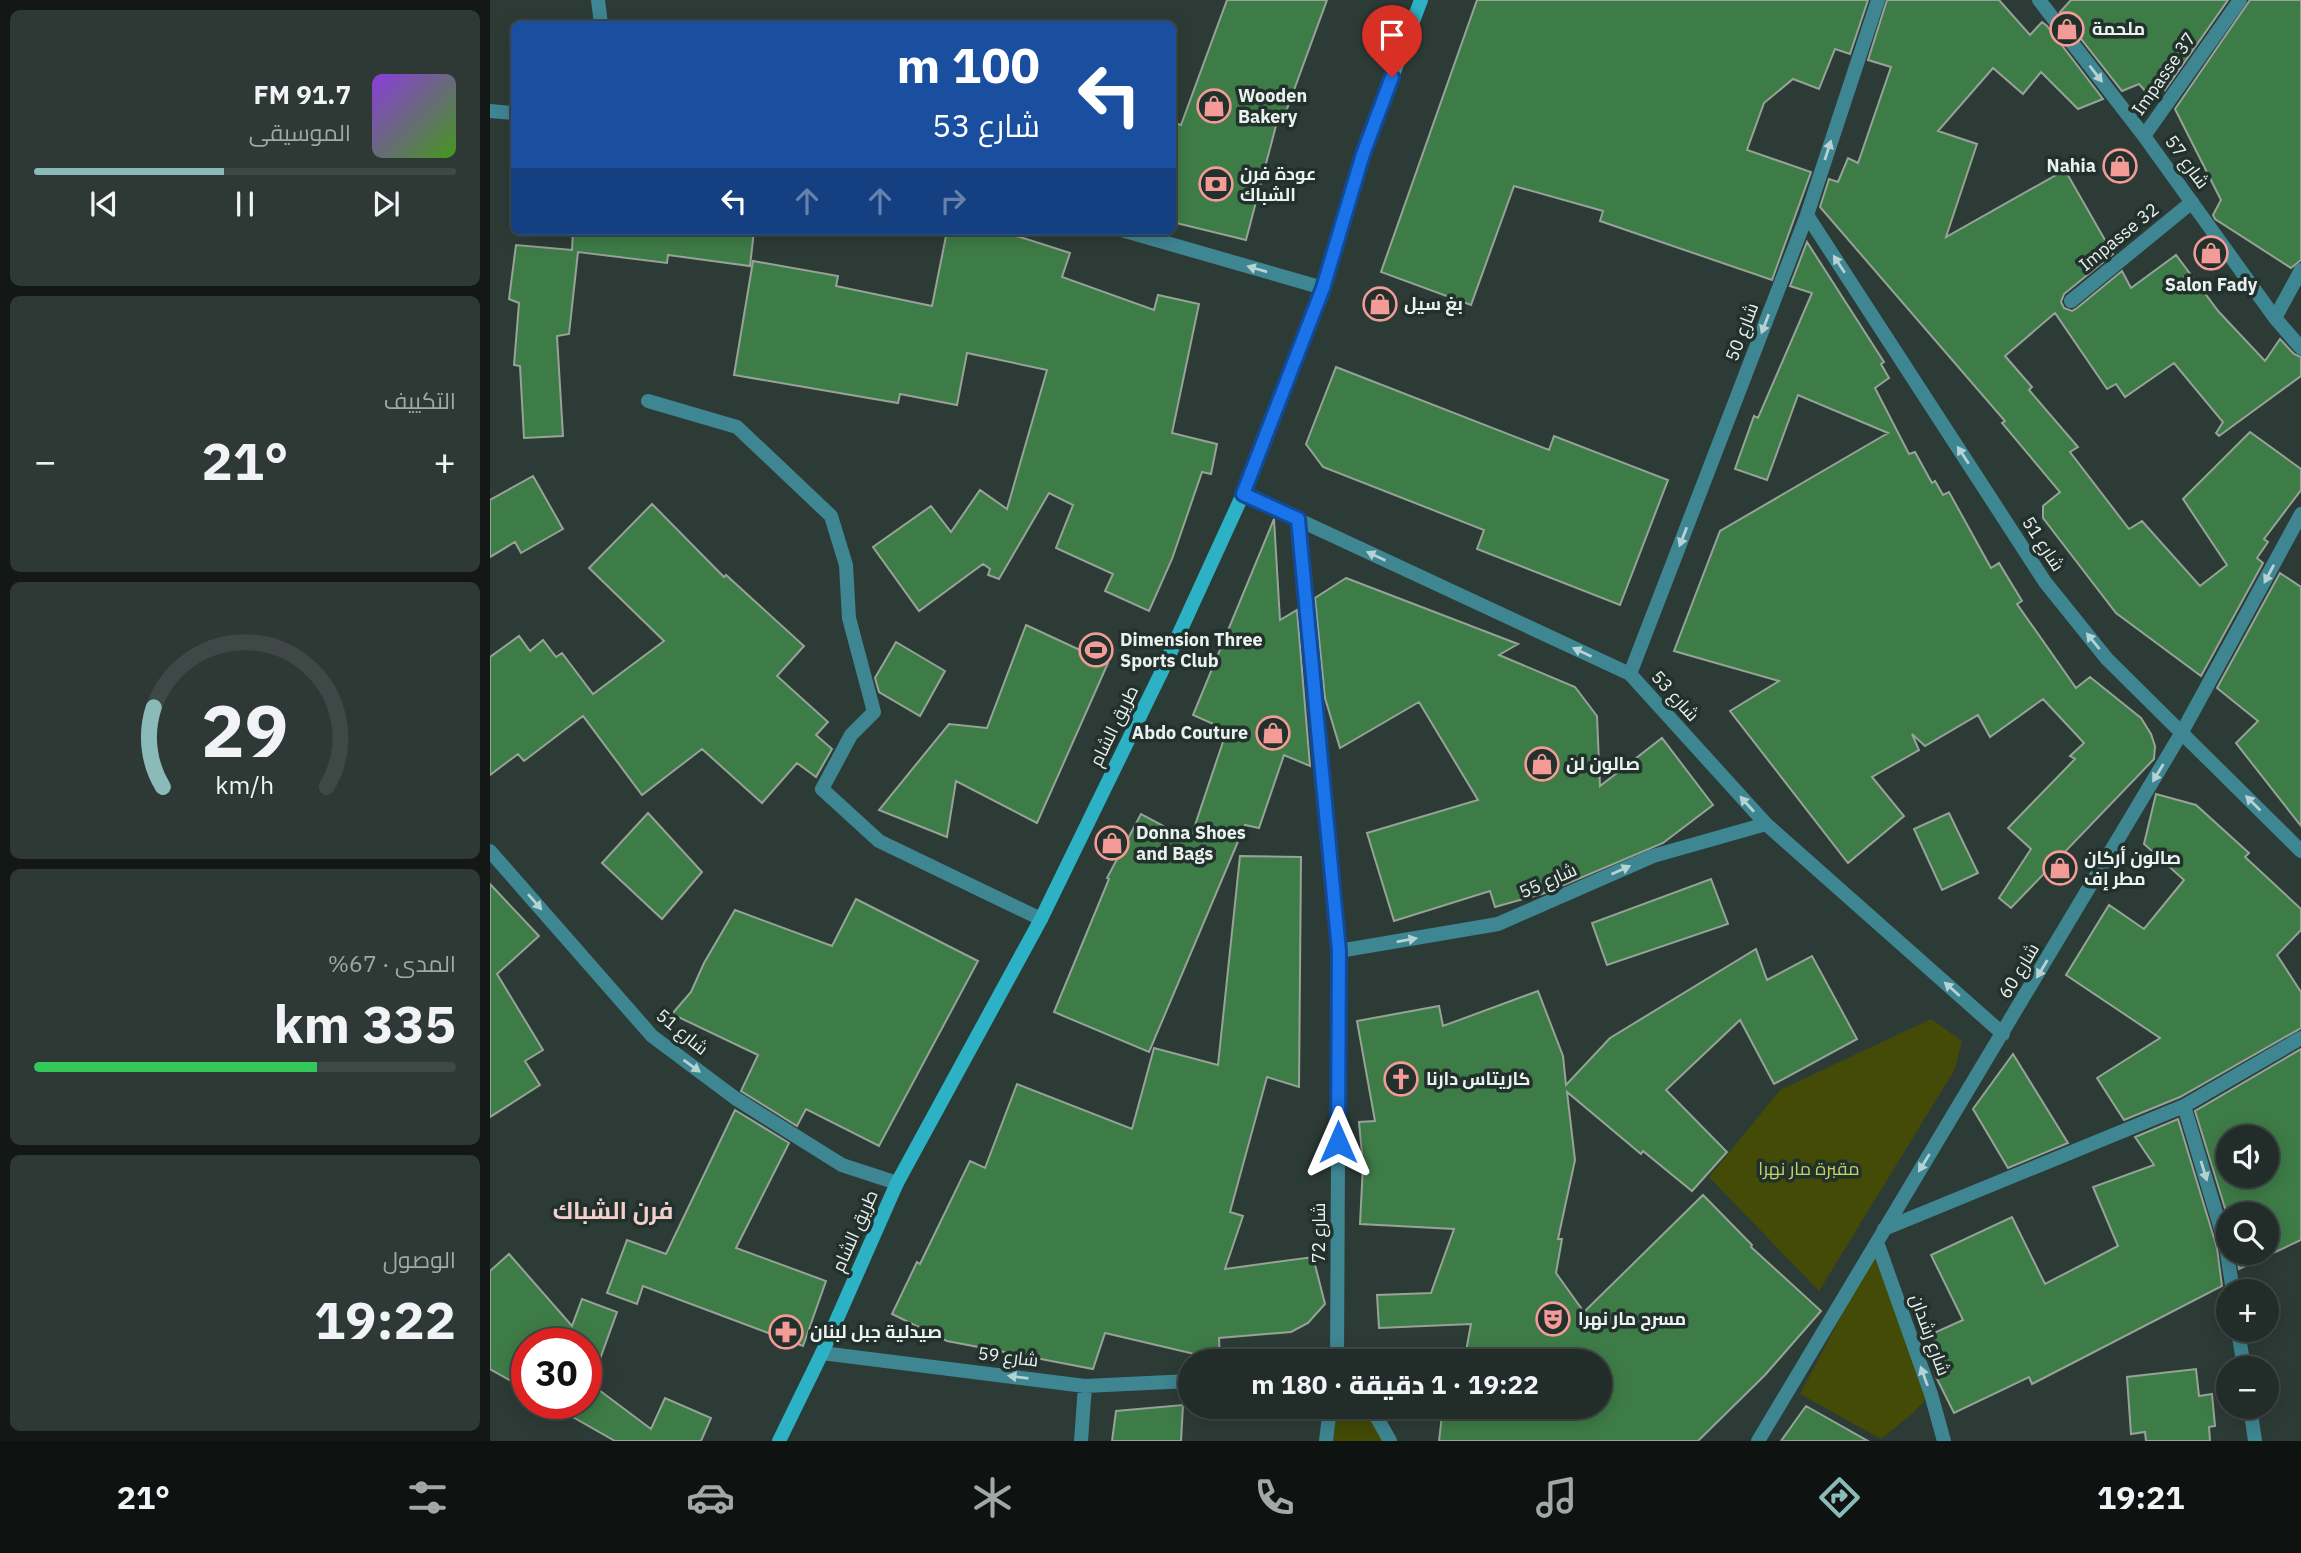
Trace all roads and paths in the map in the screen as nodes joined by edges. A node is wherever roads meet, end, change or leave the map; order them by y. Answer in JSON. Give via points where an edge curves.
{"nodes":[{"id":1,"x":598,"y":0,"type":"edge"},
{"id":2,"x":1421,"y":0,"type":"edge"},
{"id":3,"x":1878,"y":0,"type":"edge"},
{"id":4,"x":2039,"y":0,"type":"edge"},
{"id":5,"x":2240,"y":0,"type":"edge"},
{"id":6,"x":601,"y":21,"type":"edge"},
{"id":7,"x":490,"y":111,"type":"edge"},
{"id":8,"x":511,"y":113,"type":"edge"},
{"id":9,"x":2144,"y":136,"type":"junction"},
{"id":10,"x":2192,"y":202,"type":"junction"},
{"id":11,"x":1807,"y":215,"type":"junction"},
{"id":12,"x":1139,"y":235,"type":"edge"},
{"id":13,"x":2301,"y":270,"type":"edge"},
{"id":14,"x":1323,"y":288,"type":"junction"},
{"id":15,"x":2071,"y":301,"type":"dead end"},
{"id":16,"x":2275,"y":318,"type":"junction"},
{"id":17,"x":2301,"y":348,"type":"edge"},
{"id":18,"x":648,"y":401,"type":"dead end"},
{"id":19,"x":1243,"y":494,"type":"junction"},
{"id":20,"x":2301,"y":514,"type":"edge"},
{"id":21,"x":1298,"y":519,"type":"junction"},
{"id":22,"x":1630,"y":674,"type":"junction"},
{"id":23,"x":2182,"y":733,"type":"junction"},
{"id":24,"x":1766,"y":824,"type":"junction"},
{"id":25,"x":490,"y":850,"type":"edge"},
{"id":26,"x":2301,"y":851,"type":"edge"},
{"id":27,"x":1041,"y":919,"type":"junction"},
{"id":28,"x":1339,"y":951,"type":"junction"},
{"id":29,"x":2003,"y":1034,"type":"junction"},
{"id":30,"x":2301,"y":1038,"type":"edge"},
{"id":31,"x":2185,"y":1106,"type":"junction"},
{"id":32,"x":897,"y":1183,"type":"junction"},
{"id":33,"x":1880,"y":1236,"type":"junction"},
{"id":34,"x":2231,"y":1279,"type":"edge"},
{"id":35,"x":1337,"y":1349,"type":"edge"},
{"id":36,"x":822,"y":1353,"type":"junction"},
{"id":37,"x":1178,"y":1382,"type":"edge"},
{"id":38,"x":1085,"y":1386,"type":"junction"},
{"id":39,"x":1329,"y":1419,"type":"edge"},
{"id":40,"x":1378,"y":1419,"type":"edge"},
{"id":41,"x":2252,"y":1419,"type":"edge"},
{"id":42,"x":779,"y":1441,"type":"edge"},
{"id":43,"x":1081,"y":1441,"type":"edge"},
{"id":44,"x":1326,"y":1441,"type":"edge"},
{"id":45,"x":1390,"y":1441,"type":"edge"},
{"id":46,"x":1758,"y":1441,"type":"edge"},
{"id":47,"x":1944,"y":1441,"type":"edge"},
{"id":48,"x":2255,"y":1441,"type":"edge"}],
"edges":[{"from":1,"to":6,"type":"street"},
{"from":2,"to":14,"type":"main road","name":"طريق الشام","via":[[1363,154]]},
{"from":11,"to":3,"type":"street","name":"شارع 50","one_way":true},
{"from":4,"to":9,"type":"street","name":"شارع 57","one_way":true},
{"from":5,"to":9,"type":"street","name":"Impasse 37"},
{"from":7,"to":8,"type":"street"},
{"from":9,"to":10,"type":"street","name":"شارع 57"},
{"from":10,"to":15,"type":"street","name":"Impasse 32"},
{"from":10,"to":16,"type":"street","name":"شارع 57"},
{"from":11,"to":22,"type":"street","name":"شارع 50","one_way":true},
{"from":23,"to":11,"type":"street","name":"شارع 51","one_way":true,"via":[[2107,659],[2045,582]]},
{"from":14,"to":12,"type":"street","one_way":true},
{"from":13,"to":16,"type":"street"},
{"from":14,"to":19,"type":"main road","name":"طريق الشام"},
{"from":16,"to":17,"type":"street","name":"شارع 57"},
{"from":18,"to":27,"type":"street","via":[[737,427],[831,516],[846,565],[849,618],[874,712],[851,736],[822,789],[879,841]]},
{"from":19,"to":21,"type":"street","name":"شارع 53"},
{"from":19,"to":27,"type":"main road","name":"طريق الشام"},
{"from":20,"to":23,"type":"street","name":"شارع 60","one_way":true},
{"from":22,"to":21,"type":"street","name":"شارع 53","one_way":true},
{"from":21,"to":28,"type":"street","name":"شارع 72"},
{"from":24,"to":22,"type":"street","name":"شارع 53","one_way":true},
{"from":26,"to":23,"type":"street","name":"شارع 51","one_way":true},
{"from":23,"to":29,"type":"street","name":"شارع 60","one_way":true},
{"from":28,"to":24,"type":"street","name":"شارع 55","one_way":true,"via":[[1498,924],[1653,856]]},
{"from":29,"to":24,"type":"street","name":"شارع 53","one_way":true},
{"from":25,"to":32,"type":"street","name":"شارع 51","one_way":true,"via":[[652,1036],[735,1098],[842,1165]]},
{"from":27,"to":32,"type":"main road","name":"طريق الشام"},
{"from":28,"to":35,"type":"street","name":"شارع 72"},
{"from":29,"to":33,"type":"street","name":"شارع 60","one_way":true},
{"from":30,"to":31,"type":"street"},
{"from":31,"to":33,"type":"street"},
{"from":31,"to":34,"type":"street","one_way":true,"via":[[2226,1245]]},
{"from":32,"to":36,"type":"main road","name":"طريق الشام"},
{"from":33,"to":46,"type":"street","name":"شارع 60"},
{"from":47,"to":33,"type":"street","name":"شارع رشدان","one_way":true},
{"from":38,"to":36,"type":"street","name":"شارع 59","one_way":true},
{"from":36,"to":42,"type":"main road","name":"طريق الشام"},
{"from":37,"to":38,"type":"street","name":"شارع 59"},
{"from":38,"to":43,"type":"street"},
{"from":39,"to":44,"type":"street"},
{"from":40,"to":45,"type":"street"},
{"from":41,"to":48,"type":"street"}]}
